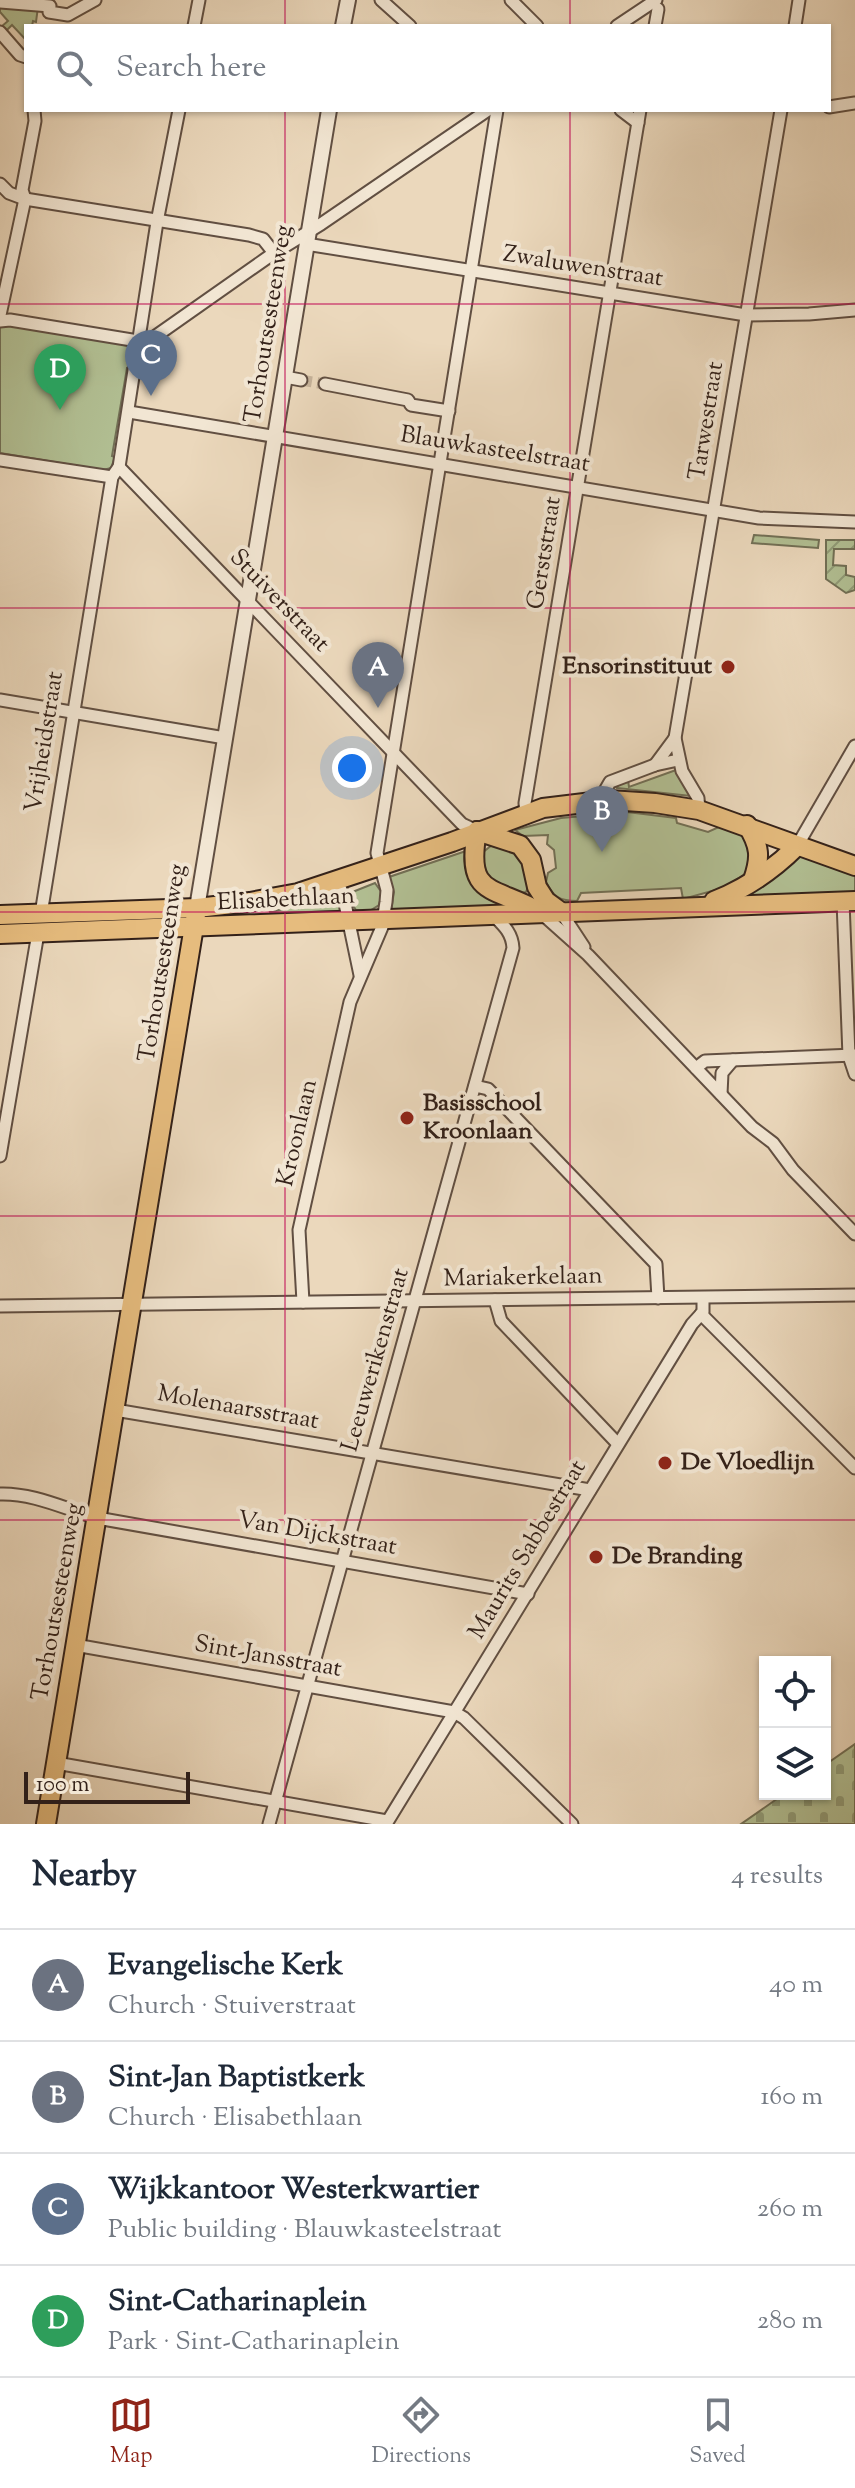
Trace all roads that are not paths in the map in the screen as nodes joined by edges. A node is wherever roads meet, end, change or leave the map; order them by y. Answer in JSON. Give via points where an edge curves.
{"nodes":[{"id":1,"x":95,"y":0,"type":"edge"},
{"id":2,"x":199,"y":0,"type":"edge"},
{"id":3,"x":348,"y":0,"type":"edge"},
{"id":4,"x":381,"y":0,"type":"edge"},
{"id":5,"x":511,"y":0,"type":"edge"},
{"id":6,"x":799,"y":0,"type":"edge"},
{"id":7,"x":0,"y":2,"type":"edge"},
{"id":8,"x":657,"y":4,"type":"edge"},
{"id":9,"x":50,"y":6,"type":"edge"},
{"id":10,"x":194,"y":24,"type":"edge"},
{"id":11,"x":343,"y":24,"type":"edge"},
{"id":12,"x":408,"y":24,"type":"edge"},
{"id":13,"x":535,"y":24,"type":"edge"},
{"id":14,"x":621,"y":24,"type":"edge"},
{"id":15,"x":655,"y":24,"type":"edge"},
{"id":16,"x":795,"y":24,"type":"edge"},
{"id":17,"x":0,"y":32,"type":"edge"},
{"id":18,"x":24,"y":56,"type":"edge"},
{"id":19,"x":855,"y":103,"type":"edge"},
{"id":20,"x":831,"y":107,"type":"edge"},
{"id":21,"x":34,"y":112,"type":"edge"},
{"id":22,"x":179,"y":112,"type":"edge"},
{"id":23,"x":329,"y":112,"type":"edge"},
{"id":24,"x":485,"y":112,"type":"edge"},
{"id":25,"x":497,"y":112,"type":"edge"},
{"id":26,"x":624,"y":112,"type":"edge"},
{"id":27,"x":640,"y":112,"type":"edge"},
{"id":28,"x":781,"y":112,"type":"edge"},
{"id":29,"x":638,"y":123,"type":"junction"},
{"id":30,"x":0,"y":184,"type":"edge"},
{"id":31,"x":25,"y":199,"type":"junction"},
{"id":32,"x":157,"y":222,"type":"junction"},
{"id":33,"x":307,"y":238,"type":"junction"},
{"id":34,"x":274,"y":253,"type":"junction"},
{"id":35,"x":472,"y":272,"type":"junction"},
{"id":36,"x":609,"y":293,"type":"junction"},
{"id":37,"x":855,"y":310,"type":"edge"},
{"id":38,"x":746,"y":315,"type":"junction"},
{"id":39,"x":0,"y":318,"type":"edge"},
{"id":40,"x":142,"y":318,"type":"junction"},
{"id":41,"x":163,"y":332,"type":"junction"},
{"id":42,"x":138,"y":341,"type":"junction"},
{"id":43,"x":285,"y":377,"type":"junction"},
{"id":44,"x":301,"y":380,"type":"tunnel mouth"},
{"id":45,"x":325,"y":384,"type":"tunnel mouth"},
{"id":46,"x":449,"y":411,"type":"junction"},
{"id":47,"x":129,"y":412,"type":"junction"},
{"id":48,"x":274,"y":436,"type":"junction"},
{"id":49,"x":0,"y":460,"type":"edge"},
{"id":50,"x":440,"y":463,"type":"junction"},
{"id":51,"x":116,"y":472,"type":"junction"},
{"id":52,"x":578,"y":486,"type":"junction"},
{"id":53,"x":715,"y":510,"type":"junction"},
{"id":54,"x":855,"y":522,"type":"edge"},
{"id":55,"x":247,"y":599,"type":"junction"},
{"id":56,"x":0,"y":700,"type":"edge"},
{"id":57,"x":75,"y":712,"type":"junction"},
{"id":58,"x":225,"y":738,"type":"junction"},
{"id":59,"x":675,"y":738,"type":"junction"},
{"id":60,"x":854,"y":748,"type":"edge"},
{"id":61,"x":392,"y":751,"type":"junction"},
{"id":62,"x":678,"y":760,"type":"junction"},
{"id":63,"x":655,"y":765,"type":"junction"},
{"id":64,"x":599,"y":801,"type":"junction"},
{"id":65,"x":699,"y":810,"type":"junction"},
{"id":66,"x":526,"y":814,"type":"junction"},
{"id":67,"x":747,"y":825,"type":"junction"},
{"id":68,"x":477,"y":831,"type":"junction"},
{"id":69,"x":797,"y":846,"type":"junction"},
{"id":70,"x":855,"y":866,"type":"edge"},
{"id":71,"x":380,"y":867,"type":"junction"},
{"id":72,"x":753,"y":880,"type":"junction"},
{"id":73,"x":337,"y":881,"type":"junction"},
{"id":74,"x":849,"y":901,"type":"edge"},
{"id":75,"x":197,"y":908,"type":"junction"},
{"id":76,"x":692,"y":908,"type":"junction"},
{"id":77,"x":540,"y":912,"type":"junction"},
{"id":78,"x":561,"y":912,"type":"junction"},
{"id":79,"x":41,"y":914,"type":"junction"},
{"id":80,"x":491,"y":914,"type":"junction"},
{"id":81,"x":0,"y":915,"type":"edge"},
{"id":82,"x":383,"y":919,"type":"junction"},
{"id":83,"x":347,"y":920,"type":"junction"},
{"id":84,"x":193,"y":929,"type":"junction"},
{"id":85,"x":38,"y":933,"type":"junction"},
{"id":86,"x":0,"y":934,"type":"edge"},
{"id":87,"x":588,"y":955,"type":"junction"},
{"id":88,"x":360,"y":976,"type":"junction"},
{"id":89,"x":851,"y":988,"type":"edge"},
{"id":90,"x":852,"y":1056,"type":"edge"},
{"id":91,"x":733,"y":1060,"type":"junction"},
{"id":92,"x":696,"y":1068,"type":"junction"},
{"id":93,"x":855,"y":1074,"type":"edge"},
{"id":94,"x":475,"y":1086,"type":"junction"},
{"id":95,"x":721,"y":1094,"type":"junction"},
{"id":96,"x":0,"y":1156,"type":"edge"},
{"id":97,"x":855,"y":1234,"type":"edge"},
{"id":98,"x":855,"y":1295,"type":"edge"},
{"id":99,"x":658,"y":1298,"type":"junction"},
{"id":100,"x":703,"y":1298,"type":"junction"},
{"id":101,"x":495,"y":1300,"type":"junction"},
{"id":102,"x":416,"y":1301,"type":"junction"},
{"id":103,"x":303,"y":1302,"type":"junction"},
{"id":104,"x":131,"y":1305,"type":"junction"},
{"id":105,"x":0,"y":1306,"type":"edge"},
{"id":106,"x":701,"y":1314,"type":"junction"},
{"id":107,"x":115,"y":1410,"type":"junction"},
{"id":108,"x":618,"y":1444,"type":"junction"},
{"id":109,"x":373,"y":1453,"type":"junction"},
{"id":110,"x":855,"y":1468,"type":"edge"},
{"id":111,"x":590,"y":1490,"type":"junction"},
{"id":112,"x":0,"y":1494,"type":"edge"},
{"id":113,"x":98,"y":1512,"type":"junction"},
{"id":114,"x":343,"y":1561,"type":"junction"},
{"id":115,"x":528,"y":1594,"type":"junction"},
{"id":116,"x":75,"y":1645,"type":"junction"},
{"id":117,"x":308,"y":1686,"type":"junction"},
{"id":118,"x":454,"y":1712,"type":"junction"},
{"id":119,"x":56,"y":1763,"type":"junction"},
{"id":120,"x":275,"y":1801,"type":"junction"},
{"id":121,"x":386,"y":1822,"type":"edge"},
{"id":122,"x":46,"y":1824,"type":"edge"},
{"id":123,"x":269,"y":1824,"type":"edge"},
{"id":124,"x":572,"y":1824,"type":"edge"}],
"edges":[{"from":1,"to":9,"type":"street","via":[[68,15]]},
{"from":2,"to":10,"type":"street"},
{"from":3,"to":11,"type":"street"},
{"from":4,"to":12,"type":"street"},
{"from":5,"to":13,"type":"street"},
{"from":6,"to":16,"type":"street"},
{"from":7,"to":9,"type":"street"},
{"from":8,"to":14,"type":"street"},
{"from":8,"to":15,"type":"street"},
{"from":17,"to":18,"type":"street"},
{"from":19,"to":20,"type":"street"},
{"from":21,"to":31,"type":"street"},
{"from":22,"to":32,"type":"street","name":"Vrijheidstraat"},
{"from":23,"to":33,"type":"street","name":"Torhoutsesteenweg"},
{"from":24,"to":33,"type":"street"},
{"from":25,"to":35,"type":"street"},
{"from":26,"to":29,"type":"street"},
{"from":27,"to":29,"type":"street","name":"Gerststraat"},
{"from":28,"to":38,"type":"street","name":"Tarwestraat"},
{"from":29,"to":36,"type":"street","name":"Gerststraat"},
{"from":30,"to":31,"type":"street"},
{"from":31,"to":32,"type":"street"},
{"from":31,"to":39,"type":"street"},
{"from":32,"to":34,"type":"street","via":[[249,235],[263,239]]},
{"from":32,"to":40,"type":"street","name":"Vrijheidstraat"},
{"from":33,"to":34,"type":"street"},
{"from":33,"to":35,"type":"street","name":"Zwaluwenstraat"},
{"from":33,"to":43,"type":"street","name":"Torhoutsesteenweg"},
{"from":34,"to":41,"type":"street"},
{"from":35,"to":36,"type":"street","name":"Zwaluwenstraat"},
{"from":35,"to":46,"type":"street"},
{"from":36,"to":38,"type":"street","name":"Zwaluwenstraat"},
{"from":36,"to":52,"type":"street","name":"Gerststraat"},
{"from":37,"to":38,"type":"street","name":"Zwaluwenstraat"},
{"from":38,"to":53,"type":"street","name":"Tarwestraat"},
{"from":39,"to":42,"type":"street"},
{"from":40,"to":41,"type":"street"},
{"from":40,"to":42,"type":"street","name":"Vrijheidstraat"},
{"from":41,"to":42,"type":"street"},
{"from":42,"to":47,"type":"street","name":"Vrijheidstraat"},
{"from":43,"to":44,"type":"street"},
{"from":43,"to":48,"type":"street","name":"Torhoutsesteenweg"},
{"from":45,"to":46,"type":"street"},
{"from":46,"to":50,"type":"street"},
{"from":47,"to":48,"type":"street","name":"Blauwkasteelstraat"},
{"from":47,"to":51,"type":"street","name":"Vrijheidstraat"},
{"from":48,"to":50,"type":"street","name":"Blauwkasteelstraat"},
{"from":48,"to":55,"type":"street","name":"Torhoutsesteenweg"},
{"from":49,"to":51,"type":"street"},
{"from":50,"to":52,"type":"street","name":"Blauwkasteelstraat"},
{"from":50,"to":61,"type":"street"},
{"from":51,"to":55,"type":"street","name":"Stuiverstraat"},
{"from":51,"to":57,"type":"street","name":"Vrijheidstraat"},
{"from":52,"to":53,"type":"street","name":"Blauwkasteelstraat"},
{"from":52,"to":66,"type":"street","name":"Gerststraat"},
{"from":53,"to":54,"type":"street","name":"Blauwkasteelstraat","via":[[759,518]]},
{"from":53,"to":59,"type":"street","name":"Tarwestraat"},
{"from":55,"to":58,"type":"street","name":"Torhoutsesteenweg"},
{"from":55,"to":61,"type":"street","name":"Stuiverstraat"},
{"from":56,"to":57,"type":"street"},
{"from":57,"to":58,"type":"street"},
{"from":57,"to":79,"type":"street","name":"Vrijheidstraat"},
{"from":58,"to":75,"type":"street","name":"Torhoutsesteenweg"},
{"from":59,"to":62,"type":"street","name":"Tarwestraat"},
{"from":59,"to":63,"type":"street","name":"Tarwestraat"},
{"from":60,"to":69,"type":"street"},
{"from":61,"to":68,"type":"street","name":"Stuiverstraat","via":[[462,824]]},
{"from":61,"to":71,"type":"street","via":[[377,853]]},
{"from":62,"to":63,"type":"street"},
{"from":62,"to":65,"type":"street","name":"Tarwestraat"},
{"from":63,"to":64,"type":"street","via":[[610,782]]},
{"from":64,"to":65,"type":"main road","name":"Elisabethlaan"},
{"from":64,"to":66,"type":"main road","name":"Elisabethlaan"},
{"from":65,"to":67,"type":"main road","name":"Elisabethlaan"},
{"from":66,"to":68,"type":"main road","name":"Elisabethlaan"},
{"from":67,"to":69,"type":"main road","name":"Elisabethlaan"},
{"from":67,"to":72,"type":"main road","via":[[760,856]]},
{"from":68,"to":71,"type":"main road","name":"Elisabethlaan"},
{"from":68,"to":77,"type":"main road","name":"Elisabethlaan","via":[[473,868],[482,884]]},
{"from":68,"to":78,"type":"main road","via":[[520,845],[531,860],[537,887]]},
{"from":69,"to":70,"type":"main road","name":"Elisabethlaan"},
{"from":69,"to":72,"type":"main road","name":"Elisabethlaan"},
{"from":71,"to":73,"type":"main road","name":"Elisabethlaan"},
{"from":71,"to":82,"type":"street","name":"Elisabethlaan","via":[[387,890]]},
{"from":72,"to":76,"type":"main road","name":"Elisabethlaan","via":[[735,893]]},
{"from":73,"to":75,"type":"main road","name":"Elisabethlaan","via":[[298,893]]},
{"from":73,"to":83,"type":"street"},
{"from":74,"to":76,"type":"main road","name":"Elisabethlaan"},
{"from":74,"to":89,"type":"street"},
{"from":75,"to":79,"type":"main road","name":"Elisabethlaan"},
{"from":75,"to":84,"type":"main road","name":"Torhoutsesteenweg"},
{"from":76,"to":78,"type":"main road","name":"Elisabethlaan"},
{"from":77,"to":78,"type":"main road","name":"Elisabethlaan"},
{"from":77,"to":80,"type":"main road","name":"Elisabethlaan"},
{"from":77,"to":87,"type":"street"},
{"from":78,"to":87,"type":"street"},
{"from":79,"to":81,"type":"main road","name":"Elisabethlaan"},
{"from":79,"to":85,"type":"main road","name":"Vrijheidstraat"},
{"from":80,"to":82,"type":"main road","name":"Elisabethlaan"},
{"from":80,"to":94,"type":"street","name":"Leeuwerikenstraat","via":[[506,927],[513,948]]},
{"from":82,"to":83,"type":"main road","name":"Elisabethlaan"},
{"from":82,"to":88,"type":"street","name":"Kroonlaan"},
{"from":83,"to":84,"type":"main road","name":"Elisabethlaan"},
{"from":83,"to":88,"type":"street"},
{"from":84,"to":85,"type":"main road","name":"Elisabethlaan"},
{"from":84,"to":104,"type":"main road","name":"Torhoutsesteenweg"},
{"from":85,"to":86,"type":"main road","name":"Elisabethlaan"},
{"from":85,"to":96,"type":"street","name":"Vrijheidstraat"},
{"from":87,"to":92,"type":"street"},
{"from":88,"to":103,"type":"street","name":"Kroonlaan","via":[[299,1230]]},
{"from":89,"to":90,"type":"street"},
{"from":90,"to":91,"type":"street"},
{"from":90,"to":93,"type":"street"},
{"from":91,"to":92,"type":"street","via":[[705,1061]]},
{"from":91,"to":95,"type":"street","via":[[722,1073]]},
{"from":92,"to":95,"type":"street"},
{"from":94,"to":99,"type":"street","via":[[488,1089],[656,1264]]},
{"from":94,"to":102,"type":"street","name":"Leeuwerikenstraat"},
{"from":95,"to":97,"type":"street","via":[[768,1149]]},
{"from":98,"to":100,"type":"street","name":"Mariakerkelaan"},
{"from":99,"to":100,"type":"street","name":"Mariakerkelaan"},
{"from":99,"to":101,"type":"street","name":"Mariakerkelaan"},
{"from":100,"to":106,"type":"street","name":"Maurits Sabbestraat"},
{"from":101,"to":102,"type":"street","name":"Mariakerkelaan"},
{"from":101,"to":108,"type":"street","via":[[501,1321]]},
{"from":102,"to":103,"type":"street","name":"Mariakerkelaan"},
{"from":102,"to":109,"type":"street","name":"Leeuwerikenstraat"},
{"from":103,"to":104,"type":"street","name":"Mariakerkelaan"},
{"from":104,"to":105,"type":"street","name":"Mariakerkelaan"},
{"from":104,"to":107,"type":"main road","name":"Torhoutsesteenweg"},
{"from":106,"to":108,"type":"street","name":"Maurits Sabbestraat"},
{"from":106,"to":110,"type":"street"},
{"from":107,"to":109,"type":"street","name":"Molenaarsstraat"},
{"from":107,"to":113,"type":"main road","name":"Torhoutsesteenweg"},
{"from":108,"to":111,"type":"street","name":"Maurits Sabbestraat"},
{"from":109,"to":111,"type":"street","name":"Molenaarsstraat"},
{"from":109,"to":114,"type":"street","name":"Leeuwerikenstraat"},
{"from":111,"to":115,"type":"street","name":"Maurits Sabbestraat"},
{"from":112,"to":113,"type":"street","name":"Van Dijckstraat"},
{"from":113,"to":114,"type":"street","name":"Van Dijckstraat"},
{"from":113,"to":116,"type":"main road","name":"Torhoutsesteenweg"},
{"from":114,"to":115,"type":"street","name":"Van Dijckstraat"},
{"from":114,"to":117,"type":"street","name":"Leeuwerikenstraat"},
{"from":115,"to":118,"type":"street","name":"Maurits Sabbestraat"},
{"from":116,"to":117,"type":"street","name":"Sint-Jansstraat"},
{"from":116,"to":119,"type":"main road","name":"Torhoutsesteenweg"},
{"from":117,"to":118,"type":"street","name":"Sint-Jansstraat"},
{"from":117,"to":120,"type":"street","name":"Leeuwerikenstraat"},
{"from":118,"to":121,"type":"street","name":"Maurits Sabbestraat"},
{"from":118,"to":124,"type":"street"},
{"from":119,"to":120,"type":"street"},
{"from":119,"to":122,"type":"main road","name":"Torhoutsesteenweg"},
{"from":120,"to":121,"type":"street"},
{"from":120,"to":123,"type":"street","name":"Leeuwerikenstraat"}]}
